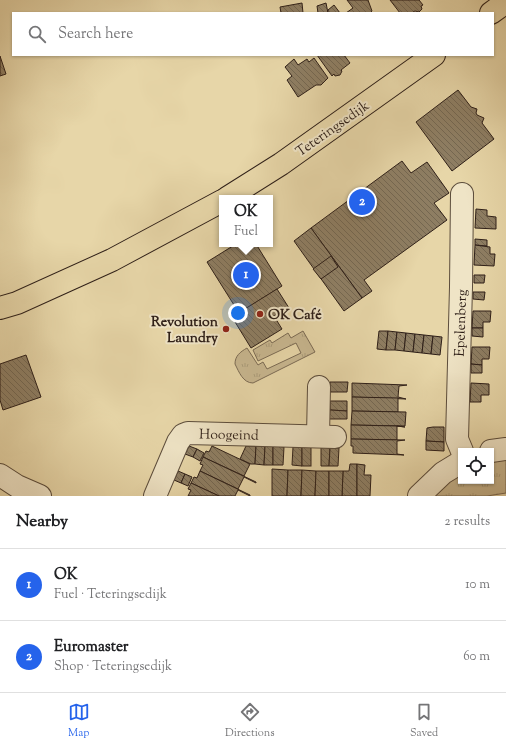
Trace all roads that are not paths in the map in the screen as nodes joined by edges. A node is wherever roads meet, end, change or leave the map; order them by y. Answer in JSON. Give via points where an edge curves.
{"nodes":[{"id":1,"x":506,"y":2,"type":"edge"},
{"id":2,"x":492,"y":12,"type":"edge"},
{"id":3,"x":433,"y":56,"type":"edge"},
{"id":4,"x":462,"y":194,"type":"dead end"},
{"id":5,"x":232,"y":195,"type":"edge"},
{"id":6,"x":219,"y":203,"type":"edge"},
{"id":7,"x":8,"y":306,"type":"edge"},
{"id":8,"x":0,"y":317,"type":"edge"},
{"id":9,"x":319,"y":387,"type":"dead end"},
{"id":10,"x":461,"y":448,"type":"edge"},
{"id":11,"x":506,"y":449,"type":"edge"},
{"id":12,"x":494,"y":451,"type":"edge"},
{"id":13,"x":458,"y":464,"type":"edge"},
{"id":14,"x":6,"y":480,"type":"edge"},
{"id":15,"x":40,"y":496,"type":"edge"},
{"id":16,"x":155,"y":496,"type":"edge"},
{"id":17,"x":420,"y":496,"type":"edge"}],
"edges":[{"from":1,"to":2,"type":"main road"},
{"from":3,"to":5,"type":"main road","name":"Teteringsedijk","via":[[281,164]]},
{"from":4,"to":10,"type":"street","name":"Epelenberg","via":[[457,439]]},
{"from":6,"to":7,"type":"main road","via":[[112,260]]},
{"from":7,"to":8,"type":"main road"},
{"from":9,"to":16,"type":"street","name":"Hoogeind","via":[[327,436],[188,433],[178,442]]},
{"from":11,"to":12,"type":"street"},
{"from":13,"to":17,"type":"street","via":[[443,473]]},
{"from":14,"to":15,"type":"street"}]}
